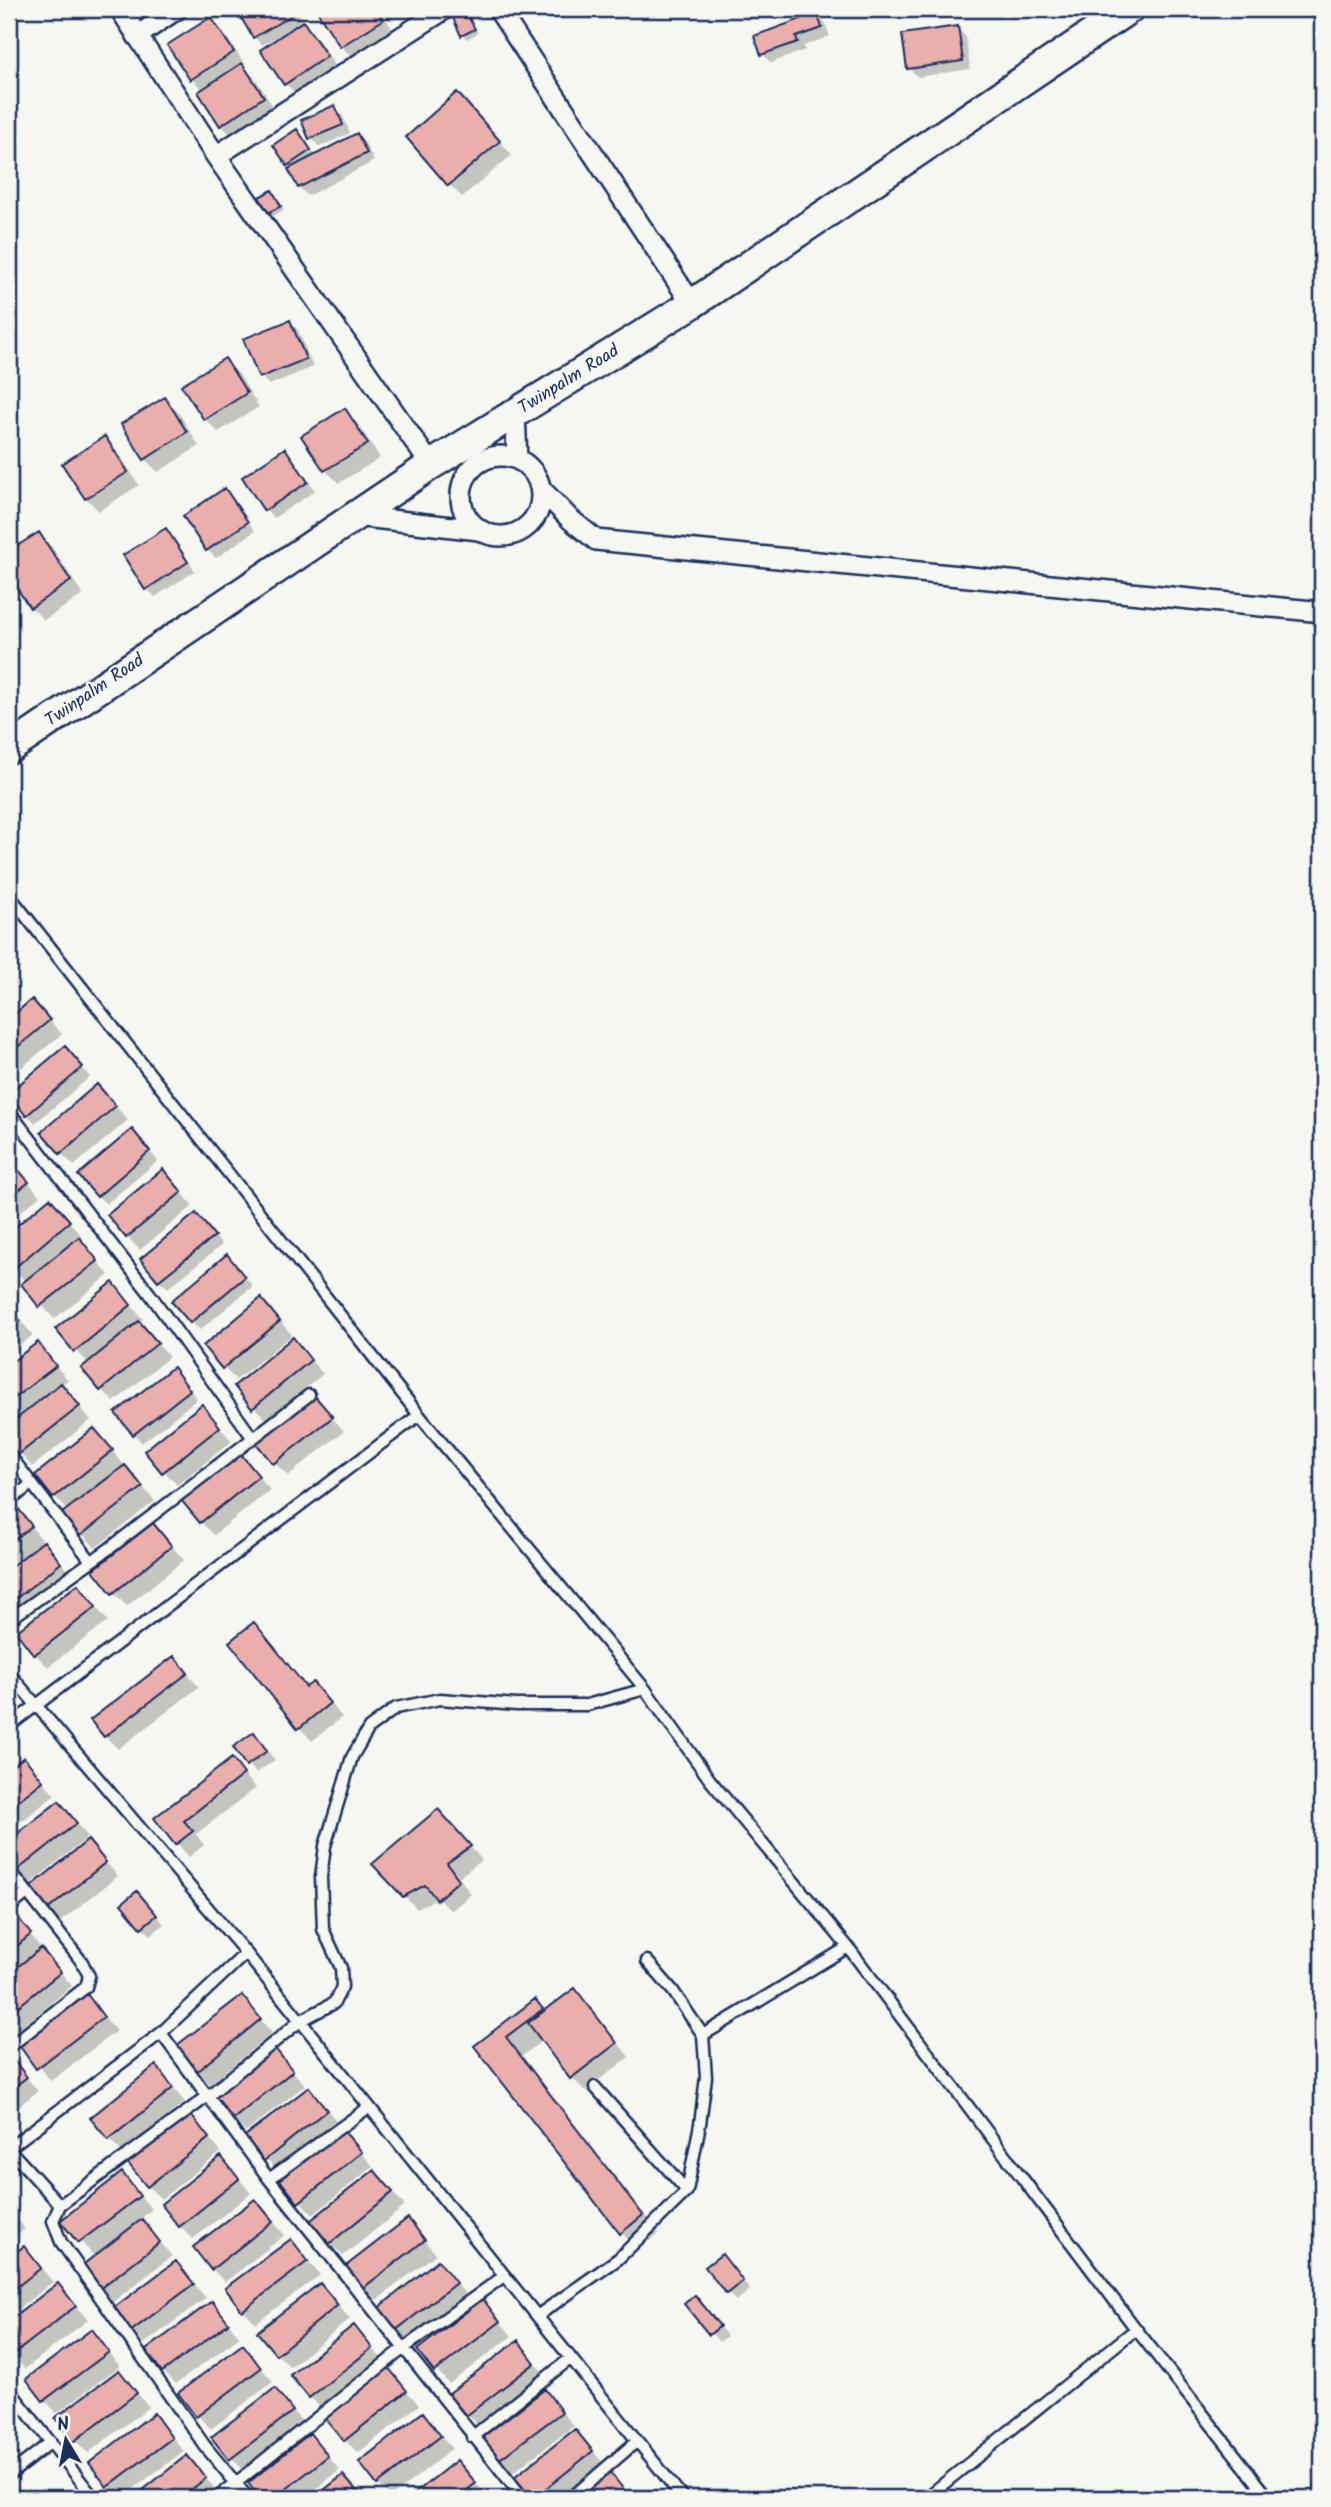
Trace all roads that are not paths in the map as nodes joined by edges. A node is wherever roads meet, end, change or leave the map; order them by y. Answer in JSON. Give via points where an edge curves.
{"nodes":[{"id":1,"x":120,"y":9,"type":"edge"},
{"id":2,"x":177,"y":9,"type":"edge"},
{"id":3,"x":445,"y":9,"type":"edge"},
{"id":4,"x":498,"y":9,"type":"edge"},
{"id":5,"x":1129,"y":9,"type":"edge"},
{"id":6,"x":138,"y":36,"type":"junction"},
{"id":7,"x":216,"y":156,"type":"junction"},
{"id":8,"x":692,"y":304,"type":"junction"},
{"id":9,"x":515,"y":413,"type":"junction"},
{"id":10,"x":517,"y":459,"type":"junction"},
{"id":11,"x":431,"y":465,"type":"junction"},
{"id":12,"x":540,"y":488,"type":"junction"},
{"id":13,"x":355,"y":516,"type":"junction"},
{"id":14,"x":570,"y":519,"type":"junction"},
{"id":15,"x":532,"y":522,"type":"junction"},
{"id":16,"x":479,"y":530,"type":"junction"},
{"id":17,"x":1322,"y":612,"type":"edge"},
{"id":18,"x":9,"y":749,"type":"edge"},
{"id":19,"x":9,"y":894,"type":"edge"},
{"id":20,"x":20,"y":909,"type":"junction"},
{"id":21,"x":9,"y":918,"type":"edge"},
{"id":22,"x":9,"y":1111,"type":"edge"},
{"id":23,"x":309,"y":1395,"type":"dead end"},
{"id":24,"x":419,"y":1415,"type":"junction"},
{"id":25,"x":251,"y":1437,"type":"junction"},
{"id":26,"x":9,"y":1454,"type":"edge"},
{"id":27,"x":32,"y":1484,"type":"junction"},
{"id":28,"x":9,"y":1502,"type":"edge"},
{"id":29,"x":91,"y":1561,"type":"junction"},
{"id":30,"x":9,"y":1620,"type":"edge"},
{"id":31,"x":9,"y":1673,"type":"edge"},
{"id":32,"x":645,"y":1689,"type":"junction"},
{"id":33,"x":36,"y":1703,"type":"junction"},
{"id":34,"x":9,"y":1726,"type":"edge"},
{"id":35,"x":9,"y":1869,"type":"edge"},
{"id":36,"x":27,"y":1893,"type":"junction"},
{"id":37,"x":9,"y":1908,"type":"edge"},
{"id":38,"x":848,"y":1947,"type":"junction"},
{"id":39,"x":246,"y":1954,"type":"junction"},
{"id":40,"x":647,"y":1961,"type":"dead end"},
{"id":41,"x":300,"y":2021,"type":"junction"},
{"id":42,"x":161,"y":2034,"type":"junction"},
{"id":43,"x":704,"y":2035,"type":"junction"},
{"id":44,"x":9,"y":2047,"type":"edge"},
{"id":45,"x":595,"y":2087,"type":"dead end"},
{"id":46,"x":208,"y":2096,"type":"junction"},
{"id":47,"x":369,"y":2107,"type":"junction"},
{"id":48,"x":9,"y":2149,"type":"edge"},
{"id":49,"x":269,"y":2179,"type":"junction"},
{"id":50,"x":687,"y":2191,"type":"junction"},
{"id":51,"x":60,"y":2205,"type":"junction"},
{"id":52,"x":504,"y":2276,"type":"junction"},
{"id":53,"x":537,"y":2316,"type":"junction"},
{"id":54,"x":1136,"y":2329,"type":"junction"},
{"id":55,"x":404,"y":2348,"type":"junction"},
{"id":56,"x":571,"y":2358,"type":"junction"},
{"id":57,"x":9,"y":2389,"type":"edge"},
{"id":58,"x":472,"y":2437,"type":"junction"},
{"id":59,"x":637,"y":2441,"type":"junction"},
{"id":60,"x":51,"y":2442,"type":"junction"},
{"id":61,"x":9,"y":2475,"type":"edge"},
{"id":62,"x":235,"y":2482,"type":"junction"},
{"id":63,"x":94,"y":2498,"type":"edge"},
{"id":64,"x":217,"y":2498,"type":"edge"},
{"id":65,"x":248,"y":2498,"type":"edge"},
{"id":66,"x":523,"y":2498,"type":"edge"},
{"id":67,"x":571,"y":2498,"type":"edge"},
{"id":68,"x":683,"y":2498,"type":"edge"},
{"id":69,"x":926,"y":2498,"type":"edge"},
{"id":70,"x":1269,"y":2498,"type":"edge"}],
"edges":[{"from":1,"to":6,"type":"street"},
{"from":2,"to":6,"type":"street"},
{"from":3,"to":7,"type":"street"},
{"from":4,"to":8,"type":"street"},
{"from":5,"to":8,"type":"main road","name":"Twinpalm Road"},
{"from":6,"to":7,"type":"street"},
{"from":7,"to":11,"type":"street"},
{"from":8,"to":9,"type":"main road","name":"Twinpalm Road"},
{"from":9,"to":10,"type":"street"},
{"from":9,"to":11,"type":"main road","name":"Twinpalm Road"},
{"from":10,"to":12,"type":"street","via":[[529,467]]},
{"from":10,"to":16,"type":"street","via":[[492,456],[467,475],[462,499],[470,521]]},
{"from":11,"to":13,"type":"main road","name":"Twinpalm Road"},
{"from":12,"to":14,"type":"street"},
{"from":12,"to":15,"type":"street","via":[[541,500]]},
{"from":13,"to":16,"type":"street"},
{"from":13,"to":18,"type":"main road","name":"Twinpalm Road"},
{"from":14,"to":15,"type":"street"},
{"from":14,"to":17,"type":"street","via":[[596,540]]},
{"from":15,"to":16,"type":"street","via":[[524,530],[501,537]]},
{"from":19,"to":20,"type":"lane"},
{"from":20,"to":21,"type":"lane"},
{"from":20,"to":24,"type":"lane"},
{"from":22,"to":25,"type":"lane","via":[[150,1294]]},
{"from":23,"to":25,"type":"lane"},
{"from":24,"to":32,"type":"lane"},
{"from":24,"to":33,"type":"lane"},
{"from":25,"to":29,"type":"lane"},
{"from":26,"to":27,"type":"lane"},
{"from":27,"to":28,"type":"lane"},
{"from":27,"to":29,"type":"lane"},
{"from":29,"to":30,"type":"lane"},
{"from":31,"to":33,"type":"lane"},
{"from":32,"to":38,"type":"lane","via":[[710,1780]]},
{"from":32,"to":41,"type":"lane","via":[[587,1705],[440,1699],[396,1709],[369,1728],[352,1757],[325,1846],[321,1877],[323,1929],[341,1968],[342,1987],[334,2003]]},
{"from":33,"to":34,"type":"lane"},
{"from":33,"to":39,"type":"lane"},
{"from":35,"to":36,"type":"lane"},
{"from":36,"to":37,"type":"lane"},
{"from":36,"to":44,"type":"lane","via":[[89,1976],[86,1987]]},
{"from":38,"to":43,"type":"lane"},
{"from":38,"to":54,"type":"lane"},
{"from":39,"to":41,"type":"lane"},
{"from":39,"to":42,"type":"lane"},
{"from":40,"to":43,"type":"lane"},
{"from":41,"to":46,"type":"lane"},
{"from":41,"to":47,"type":"lane"},
{"from":42,"to":46,"type":"lane"},
{"from":42,"to":48,"type":"lane"},
{"from":43,"to":50,"type":"lane","via":[[706,2077]]},
{"from":45,"to":50,"type":"lane"},
{"from":46,"to":49,"type":"lane"},
{"from":46,"to":51,"type":"lane"},
{"from":47,"to":49,"type":"lane"},
{"from":47,"to":52,"type":"lane"},
{"from":48,"to":51,"type":"lane"},
{"from":49,"to":55,"type":"lane"},
{"from":50,"to":53,"type":"lane","via":[[618,2259]]},
{"from":51,"to":62,"type":"lane","via":[[53,2221],[61,2242]]},
{"from":52,"to":53,"type":"lane"},
{"from":52,"to":55,"type":"lane"},
{"from":53,"to":56,"type":"lane"},
{"from":54,"to":69,"type":"lane"},
{"from":54,"to":70,"type":"lane"},
{"from":55,"to":58,"type":"lane"},
{"from":55,"to":62,"type":"lane"},
{"from":56,"to":58,"type":"lane"},
{"from":56,"to":59,"type":"lane"},
{"from":57,"to":60,"type":"lane"},
{"from":58,"to":66,"type":"lane"},
{"from":59,"to":67,"type":"lane"},
{"from":59,"to":68,"type":"lane"},
{"from":60,"to":61,"type":"lane"},
{"from":60,"to":63,"type":"lane"},
{"from":62,"to":64,"type":"lane"},
{"from":62,"to":65,"type":"lane"}]}
